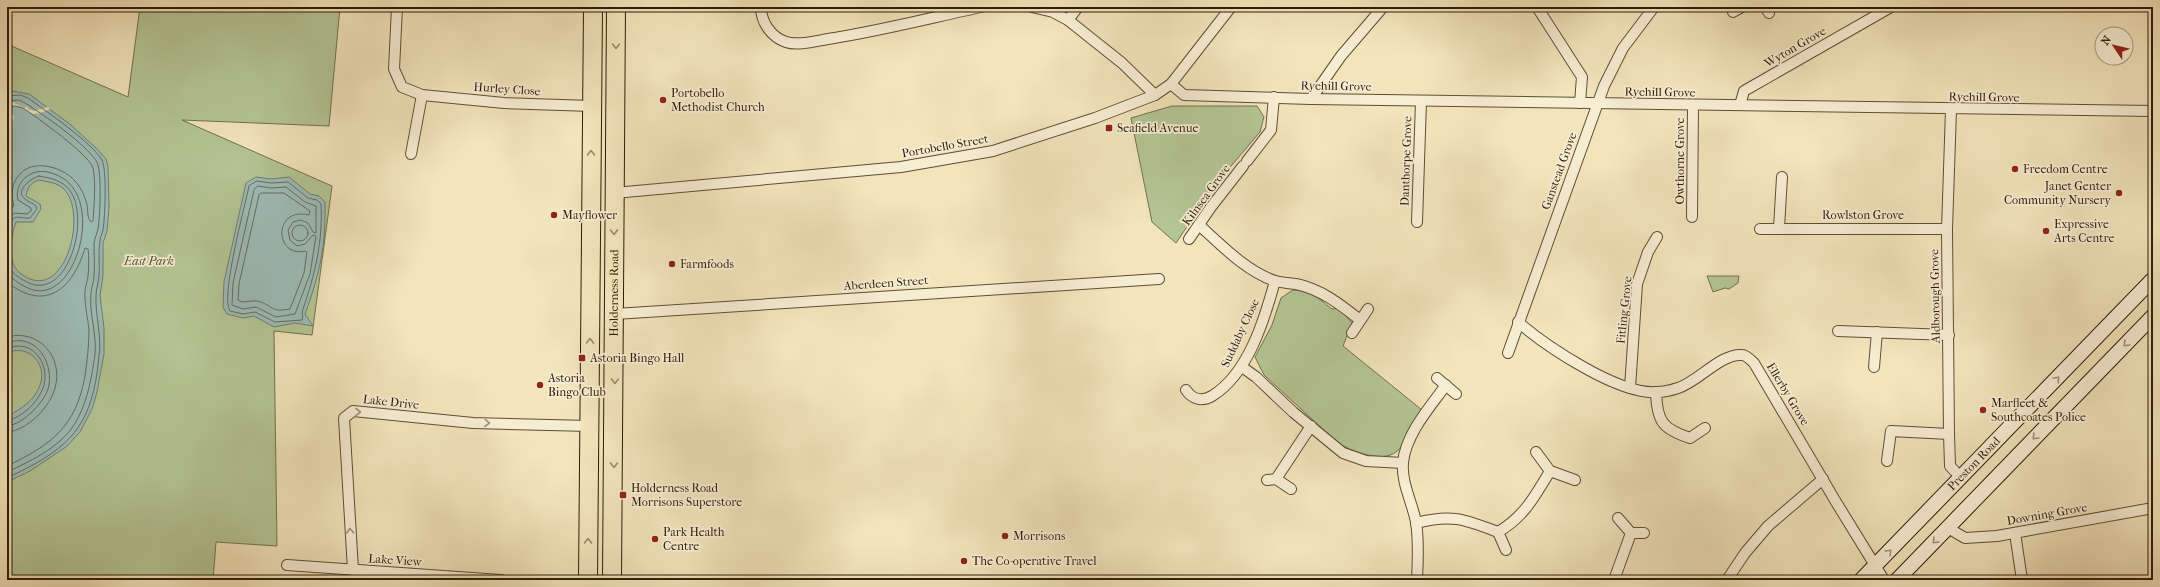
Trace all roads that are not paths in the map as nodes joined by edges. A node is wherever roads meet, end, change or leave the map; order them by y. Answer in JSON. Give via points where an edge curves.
{"nodes":[{"id":1,"x":396,"y":7,"type":"edge"},
{"id":2,"x":593,"y":7,"type":"edge"},
{"id":3,"x":616,"y":7,"type":"edge"},
{"id":4,"x":761,"y":7,"type":"edge"},
{"id":5,"x":981,"y":7,"type":"edge"},
{"id":6,"x":1032,"y":7,"type":"edge"},
{"id":7,"x":1078,"y":7,"type":"edge"},
{"id":8,"x":1231,"y":7,"type":"edge"},
{"id":9,"x":1384,"y":7,"type":"edge"},
{"id":10,"x":1537,"y":7,"type":"edge"},
{"id":11,"x":1654,"y":7,"type":"edge"},
{"id":12,"x":1888,"y":8,"type":"edge"},
{"id":13,"x":1068,"y":20,"type":"junction"},
{"id":14,"x":1171,"y":84,"type":"junction"},
{"id":15,"x":422,"y":95,"type":"junction"},
{"id":16,"x":1155,"y":95,"type":"junction"},
{"id":17,"x":1274,"y":97,"type":"junction"},
{"id":18,"x":1311,"y":99,"type":"junction"},
{"id":19,"x":1421,"y":100,"type":"junction"},
{"id":20,"x":1580,"y":103,"type":"junction"},
{"id":21,"x":1597,"y":103,"type":"junction"},
{"id":22,"x":1740,"y":105,"type":"junction"},
{"id":23,"x":592,"y":106,"type":"junction"},
{"id":24,"x":1693,"y":106,"type":"junction"},
{"id":25,"x":1951,"y":110,"type":"junction"},
{"id":26,"x":2153,"y":111,"type":"edge"},
{"id":27,"x":411,"y":154,"type":"dead end"},
{"id":28,"x":1782,"y":177,"type":"dead end"},
{"id":29,"x":614,"y":193,"type":"junction"},
{"id":30,"x":1692,"y":217,"type":"dead end"},
{"id":31,"x":1417,"y":222,"type":"dead end"},
{"id":32,"x":1199,"y":225,"type":"junction"},
{"id":33,"x":1779,"y":228,"type":"junction"},
{"id":34,"x":1947,"y":228,"type":"junction"},
{"id":35,"x":1760,"y":229,"type":"dead end"},
{"id":36,"x":1657,"y":237,"type":"dead end"},
{"id":37,"x":1189,"y":239,"type":"dead end"},
{"id":38,"x":1159,"y":279,"type":"dead end"},
{"id":39,"x":2153,"y":279,"type":"edge"},
{"id":40,"x":1276,"y":281,"type":"junction"},
{"id":41,"x":1368,"y":309,"type":"dead end"},
{"id":42,"x":615,"y":314,"type":"junction"},
{"id":43,"x":2153,"y":316,"type":"edge"},
{"id":44,"x":1360,"y":320,"type":"junction"},
{"id":45,"x":1518,"y":322,"type":"junction"},
{"id":46,"x":1838,"y":331,"type":"dead end"},
{"id":47,"x":1877,"y":332,"type":"junction"},
{"id":48,"x":1352,"y":333,"type":"dead end"},
{"id":49,"x":1949,"y":335,"type":"junction"},
{"id":50,"x":1508,"y":354,"type":"dead end"},
{"id":51,"x":1874,"y":367,"type":"dead end"},
{"id":52,"x":1242,"y":368,"type":"junction"},
{"id":53,"x":1437,"y":378,"type":"dead end"},
{"id":54,"x":1446,"y":385,"type":"junction"},
{"id":55,"x":1630,"y":388,"type":"junction"},
{"id":56,"x":1186,"y":390,"type":"dead end"},
{"id":57,"x":1656,"y":392,"type":"junction"},
{"id":58,"x":1456,"y":394,"type":"dead end"},
{"id":59,"x":590,"y":426,"type":"junction"},
{"id":60,"x":1312,"y":426,"type":"junction"},
{"id":61,"x":1705,"y":428,"type":"dead end"},
{"id":62,"x":1948,"y":434,"type":"junction"},
{"id":63,"x":1536,"y":452,"type":"dead end"},
{"id":64,"x":1887,"y":461,"type":"dead end"},
{"id":65,"x":1403,"y":463,"type":"junction"},
{"id":66,"x":1550,"y":471,"type":"junction"},
{"id":67,"x":1961,"y":478,"type":"junction"},
{"id":68,"x":1823,"y":479,"type":"junction"},
{"id":69,"x":1576,"y":480,"type":"dead end"},
{"id":70,"x":1290,"y":489,"type":"dead end"},
{"id":71,"x":2153,"y":508,"type":"edge"},
{"id":72,"x":1618,"y":518,"type":"dead end"},
{"id":73,"x":1416,"y":523,"type":"junction"},
{"id":74,"x":1948,"y":528,"type":"junction"},
{"id":75,"x":1498,"y":532,"type":"junction"},
{"id":76,"x":1644,"y":532,"type":"dead end"},
{"id":77,"x":2015,"y":532,"type":"junction"},
{"id":78,"x":1631,"y":533,"type":"junction"},
{"id":79,"x":1506,"y":550,"type":"dead end"},
{"id":80,"x":287,"y":565,"type":"dead end"},
{"id":81,"x":1875,"y":566,"type":"junction"},
{"id":82,"x":352,"y":570,"type":"junction"},
{"id":83,"x":486,"y":579,"type":"edge"},
{"id":84,"x":501,"y":580,"type":"edge"},
{"id":85,"x":588,"y":580,"type":"edge"},
{"id":86,"x":612,"y":580,"type":"edge"},
{"id":87,"x":1417,"y":580,"type":"edge"},
{"id":88,"x":1614,"y":580,"type":"edge"},
{"id":89,"x":1727,"y":580,"type":"edge"},
{"id":90,"x":1861,"y":580,"type":"edge"},
{"id":91,"x":1884,"y":580,"type":"edge"},
{"id":92,"x":1897,"y":580,"type":"edge"},
{"id":93,"x":2022,"y":580,"type":"edge"}],
"edges":[{"from":1,"to":15,"type":"street","name":"Hurley Close","via":[[394,69],[402,87]]},
{"from":2,"to":23,"type":"highway","name":"Holderness Road"},
{"from":3,"to":29,"type":"highway","name":"Holderness Road","one_way":true},
{"from":4,"to":5,"type":"street","via":[[762,19],[771,33],[786,42],[807,42],[869,32]]},
{"from":6,"to":13,"type":"street","via":[[1053,12]]},
{"from":7,"to":13,"type":"street"},
{"from":8,"to":14,"type":"street","name":"Portobello Street"},
{"from":9,"to":18,"type":"street","via":[[1341,56]]},
{"from":10,"to":20,"type":"street","via":[[1582,77]]},
{"from":11,"to":21,"type":"street","name":"Ganstead Grove","via":[[1613,65]]},
{"from":12,"to":22,"type":"street","name":"Wyton Grove","via":[[1744,91]]},
{"from":13,"to":16,"type":"street","via":[[1122,63]]},
{"from":14,"to":16,"type":"street","name":"Portobello Street"},
{"from":14,"to":17,"type":"street","name":"Ryehill Grove","via":[[1184,95]]},
{"from":15,"to":23,"type":"street","name":"Hurley Close","via":[[504,104]]},
{"from":15,"to":27,"type":"street"},
{"from":16,"to":29,"type":"street","name":"Portobello Street","via":[[1095,118],[993,151],[901,167]]},
{"from":17,"to":18,"type":"street","name":"Ryehill Grove"},
{"from":17,"to":32,"type":"street","name":"Kilnsea Grove","via":[[1270,130]]},
{"from":18,"to":19,"type":"street","name":"Ryehill Grove"},
{"from":19,"to":20,"type":"street","name":"Ryehill Grove"},
{"from":19,"to":31,"type":"street","name":"Danthorpe Grove"},
{"from":20,"to":21,"type":"street","name":"Ryehill Grove"},
{"from":21,"to":24,"type":"street","name":"Ryehill Grove"},
{"from":21,"to":45,"type":"street","name":"Ganstead Grove"},
{"from":22,"to":24,"type":"street","name":"Ryehill Grove"},
{"from":22,"to":25,"type":"street","name":"Ryehill Grove"},
{"from":59,"to":23,"type":"highway","name":"Holderness Road","one_way":true},
{"from":24,"to":30,"type":"street","name":"Owthorne Grove"},
{"from":25,"to":26,"type":"street","name":"Ryehill Grove"},
{"from":25,"to":34,"type":"street","name":"Aldborough Grove"},
{"from":28,"to":33,"type":"street"},
{"from":29,"to":42,"type":"highway","name":"Holderness Road","one_way":true},
{"from":32,"to":37,"type":"street","name":"Kilnsea Grove"},
{"from":32,"to":40,"type":"street","via":[[1238,259]]},
{"from":33,"to":34,"type":"street","name":"Rowlston Grove"},
{"from":33,"to":35,"type":"street","name":"Rowlston Grove"},
{"from":34,"to":49,"type":"street","name":"Aldborough Grove"},
{"from":36,"to":55,"type":"street","name":"Fitling Grove","via":[[1648,252],[1638,284]]},
{"from":38,"to":42,"type":"street","name":"Aberdeen Street"},
{"from":67,"to":39,"type":"street","name":"Preston Road","one_way":true},
{"from":40,"to":44,"type":"street","via":[[1317,290]]},
{"from":40,"to":52,"type":"street","name":"Suddaby Close"},
{"from":41,"to":44,"type":"street"},
{"from":42,"to":86,"type":"highway","name":"Holderness Road","one_way":true},
{"from":43,"to":74,"type":"street","name":"Preston Road","one_way":true},
{"from":44,"to":48,"type":"street"},
{"from":45,"to":50,"type":"street","name":"Ganstead Grove"},
{"from":45,"to":55,"type":"street","name":"Ellerby Grove","via":[[1559,353]]},
{"from":46,"to":47,"type":"street"},
{"from":47,"to":49,"type":"street"},
{"from":47,"to":51,"type":"street"},
{"from":49,"to":62,"type":"street","name":"Aldborough Grove"},
{"from":52,"to":56,"type":"street","name":"Suddaby Close","via":[[1219,392],[1197,404]]},
{"from":52,"to":60,"type":"street","via":[[1256,377]]},
{"from":53,"to":54,"type":"street"},
{"from":54,"to":58,"type":"street"},
{"from":54,"to":65,"type":"street","via":[[1418,422]]},
{"from":55,"to":57,"type":"street","name":"Ellerby Grove"},
{"from":57,"to":61,"type":"street","via":[[1657,413],[1664,424],[1676,433],[1690,438]]},
{"from":57,"to":68,"type":"street","name":"Ellerby Grove","via":[[1679,388],[1732,356],[1743,355],[1754,363]]},
{"from":82,"to":59,"type":"street","name":"Lake Drive","one_way":true,"via":[[344,418],[353,411],[473,423]]},
{"from":85,"to":59,"type":"highway","name":"Holderness Road","one_way":true},
{"from":60,"to":65,"type":"street","via":[[1343,453],[1366,461]]},
{"from":60,"to":70,"type":"street","via":[[1271,479]]},
{"from":62,"to":64,"type":"street","via":[[1890,430]]},
{"from":62,"to":67,"type":"street","name":"Aldborough Grove","via":[[1950,466]]},
{"from":63,"to":66,"type":"street"},
{"from":65,"to":73,"type":"street","via":[[1404,480]]},
{"from":66,"to":69,"type":"street"},
{"from":66,"to":75,"type":"street","via":[[1527,508],[1514,523]]},
{"from":81,"to":67,"type":"street","name":"Preston Road","one_way":true},
{"from":68,"to":81,"type":"street","name":"Ellerby Grove"},
{"from":68,"to":89,"type":"street","via":[[1768,526]]},
{"from":71,"to":77,"type":"street","name":"Downing Grove"},
{"from":72,"to":78,"type":"street"},
{"from":73,"to":75,"type":"street","via":[[1439,517],[1465,519]]},
{"from":73,"to":87,"type":"street","via":[[1419,552]]},
{"from":74,"to":77,"type":"street","name":"Downing Grove","via":[[1965,538]]},
{"from":74,"to":92,"type":"street","name":"Preston Road","one_way":true},
{"from":75,"to":79,"type":"street"},
{"from":76,"to":78,"type":"street"},
{"from":77,"to":93,"type":"street"},
{"from":78,"to":88,"type":"street"},
{"from":80,"to":82,"type":"street","name":"Lake View"},
{"from":81,"to":90,"type":"street","name":"Preston Road"},
{"from":81,"to":91,"type":"street","name":"Ellerby Grove"},
{"from":82,"to":83,"type":"street","name":"Lake View"},
{"from":83,"to":84,"type":"street","name":"Lake View"}]}
